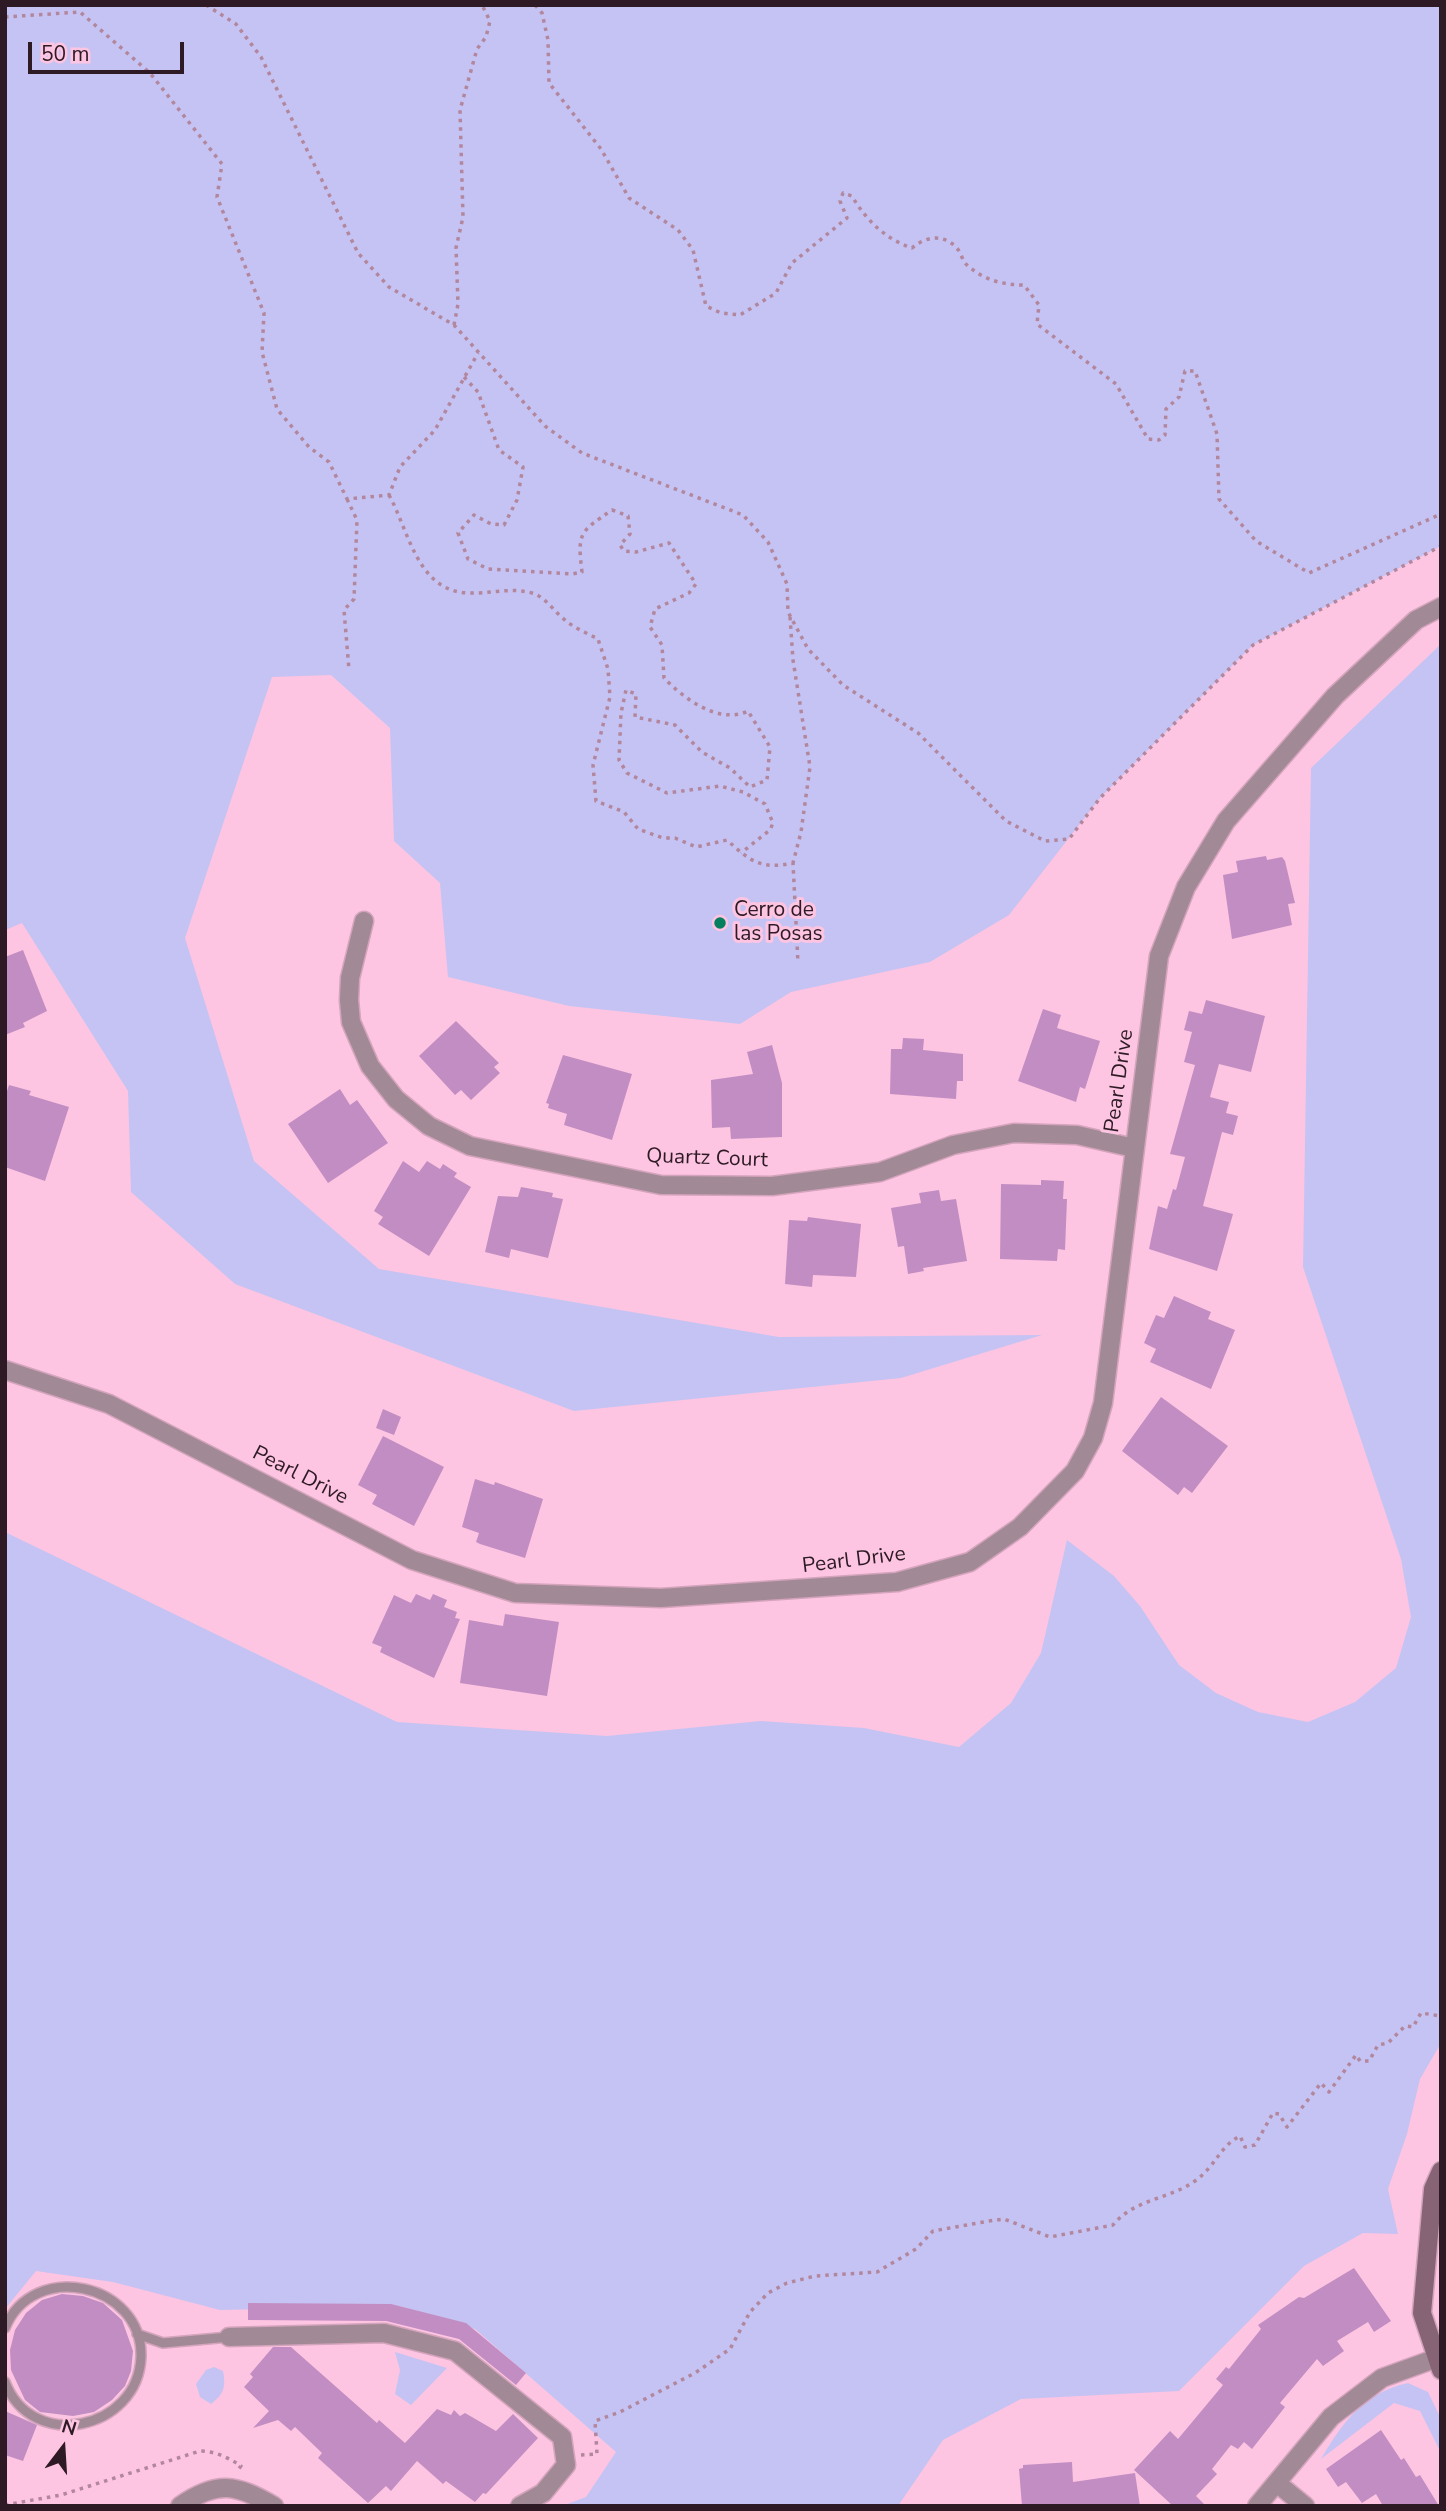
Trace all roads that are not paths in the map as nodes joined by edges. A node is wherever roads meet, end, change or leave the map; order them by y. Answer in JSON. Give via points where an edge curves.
{"nodes":[{"id":1,"x":1441,"y":607,"type":"edge"},
{"id":2,"x":364,"y":921,"type":"dead end"},
{"id":3,"x":1134,"y":1148,"type":"junction"},
{"id":4,"x":5,"y":1370,"type":"edge"},
{"id":5,"x":1441,"y":2171,"type":"edge"},
{"id":6,"x":5,"y":2328,"type":"edge"},
{"id":7,"x":137,"y":2334,"type":"junction"},
{"id":8,"x":229,"y":2337,"type":"joint"},
{"id":9,"x":1439,"y":2364,"type":"edge"},
{"id":10,"x":5,"y":2382,"type":"edge"},
{"id":11,"x":1278,"y":2484,"type":"junction"},
{"id":12,"x":180,"y":2506,"type":"edge"},
{"id":13,"x":274,"y":2506,"type":"edge"},
{"id":14,"x":520,"y":2506,"type":"edge"},
{"id":15,"x":1257,"y":2506,"type":"edge"},
{"id":16,"x":1305,"y":2506,"type":"edge"}],
"edges":[{"from":1,"to":3,"type":"street","name":"Pearl Drive","via":[[1416,620],[1335,696],[1226,821],[1186,887],[1159,956]]},
{"from":2,"to":3,"type":"street","name":"Quartz Court","via":[[349,1000],[351,1022],[370,1066],[396,1099],[429,1126],[470,1146],[662,1185],[765,1186],[880,1172],[953,1145],[1014,1133],[1077,1136]]},
{"from":3,"to":4,"type":"street","name":"Pearl Drive","via":[[1103,1403],[1093,1438],[1075,1471],[1020,1527],[970,1562],[897,1583],[661,1598],[515,1593],[412,1560],[108,1404]]},
{"from":5,"to":9,"type":"street","via":[[1433,2189],[1422,2313]]},
{"from":6,"to":7,"type":"lane","via":[[20,2305],[40,2292],[63,2286],[87,2287],[109,2297],[126,2313]]},
{"from":7,"to":8,"type":"lane","via":[[163,2343]]},
{"from":7,"to":10,"type":"lane","via":[[139,2368],[126,2399],[109,2415],[88,2424],[65,2427],[43,2421],[23,2409]]},
{"from":8,"to":14,"type":"street","via":[[384,2333],[455,2351],[562,2437],[566,2465],[542,2493]]},
{"from":9,"to":11,"type":"street","via":[[1382,2378],[1331,2417]]},
{"from":11,"to":15,"type":"street"},
{"from":11,"to":16,"type":"street"},
{"from":12,"to":13,"type":"street","via":[[202,2491],[228,2485]]}]}
